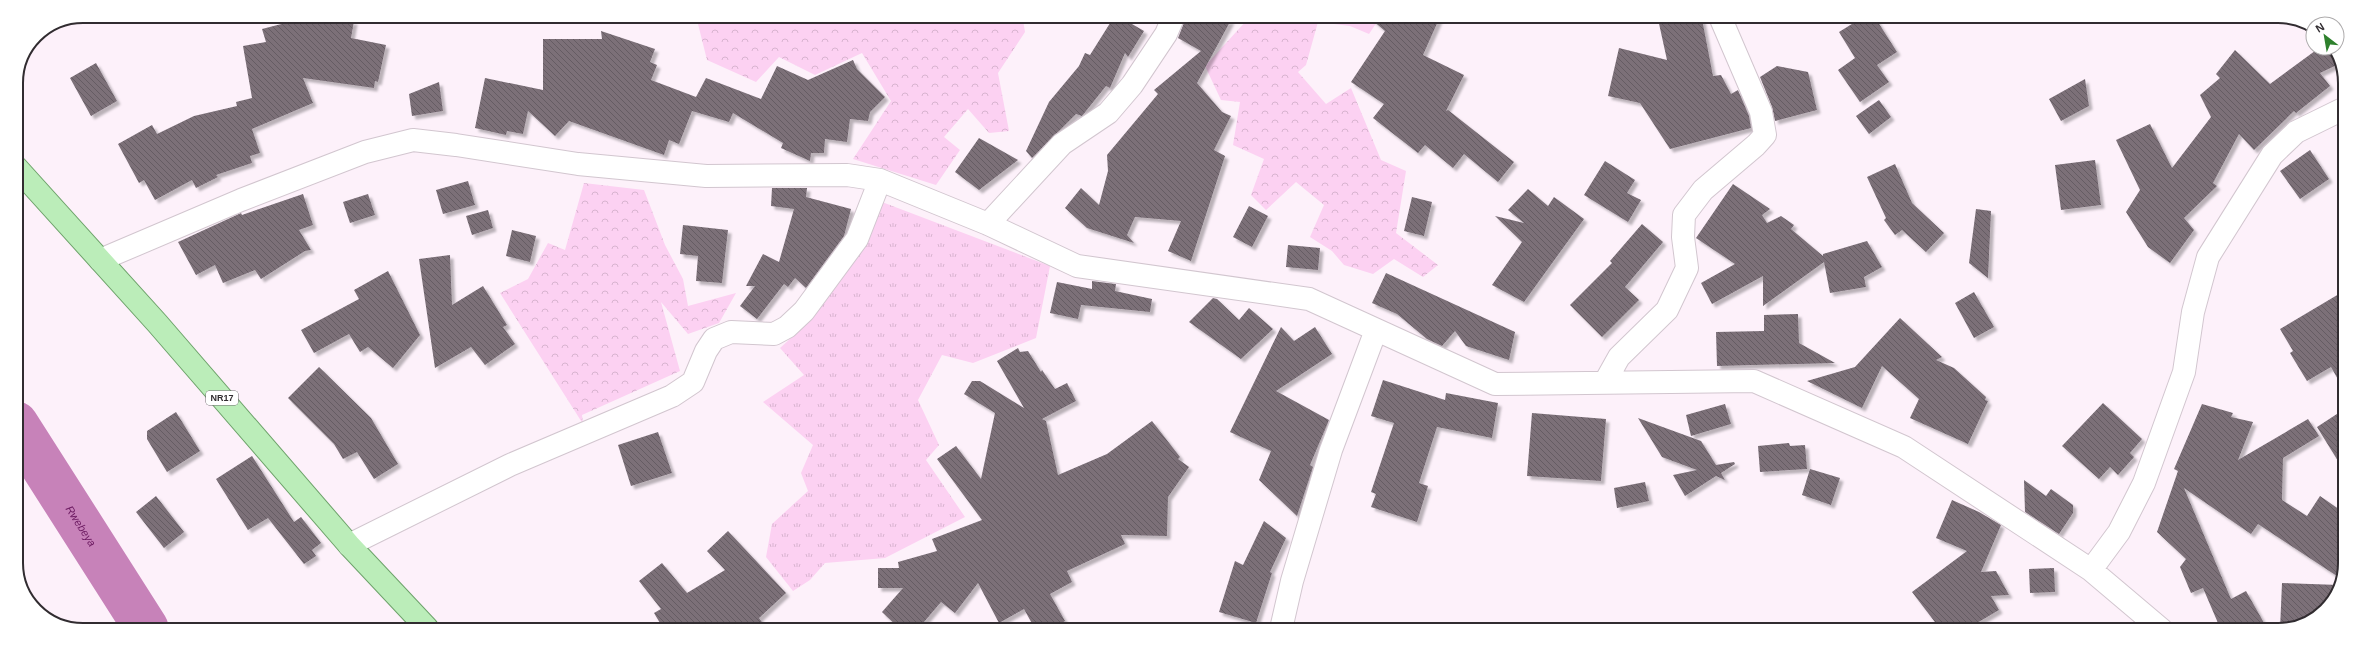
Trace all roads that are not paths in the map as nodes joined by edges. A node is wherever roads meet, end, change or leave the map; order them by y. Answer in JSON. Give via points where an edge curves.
{"nodes":[{"id":1,"x":1171,"y":23,"type":"edge"},
{"id":2,"x":1723,"y":23,"type":"edge"},
{"id":3,"x":2338,"y":111,"type":"edge"},
{"id":4,"x":23,"y":175,"type":"edge"},
{"id":5,"x":880,"y":180,"type":"junction"},
{"id":6,"x":988,"y":224,"type":"junction"},
{"id":7,"x":100,"y":260,"type":"junction"},
{"id":8,"x":1376,"y":330,"type":"junction"},
{"id":9,"x":1605,"y":382,"type":"junction"},
{"id":10,"x":349,"y":545,"type":"junction"},
{"id":11,"x":2091,"y":570,"type":"junction"},
{"id":12,"x":422,"y":623,"type":"edge"},
{"id":13,"x":1282,"y":623,"type":"edge"},
{"id":14,"x":2154,"y":623,"type":"edge"}],
"edges":[{"from":1,"to":6,"type":"street","via":[[1132,86],[1108,113],[1062,144]]},
{"from":2,"to":9,"type":"street","via":[[1761,112],[1765,135],[1703,190],[1684,215],[1683,237],[1687,268],[1667,310],[1618,357]]},
{"from":3,"to":11,"type":"street","via":[[2296,132],[2272,155],[2208,257],[2193,312],[2184,372],[2144,483],[2119,532]]},
{"from":4,"to":7,"type":"main road","number":"NR17"},
{"from":5,"to":6,"type":"street"},
{"from":5,"to":7,"type":"street","via":[[847,175],[706,176],[578,164],[413,140],[365,152],[241,200]]},
{"from":5,"to":10,"type":"street","via":[[857,239],[804,311],[787,327],[774,334],[731,332],[714,339],[693,382],[682,391],[510,465]]},
{"from":6,"to":8,"type":"street","via":[[1077,266],[1309,300]]},
{"from":7,"to":10,"type":"main road","number":"NR17"},
{"from":8,"to":9,"type":"street","via":[[1496,384]]},
{"from":8,"to":13,"type":"street","via":[[1331,450],[1292,581]]},
{"from":9,"to":11,"type":"street","via":[[1754,381],[1904,447]]},
{"from":10,"to":12,"type":"main road","number":"NR17"},
{"from":11,"to":14,"type":"street"}]}
